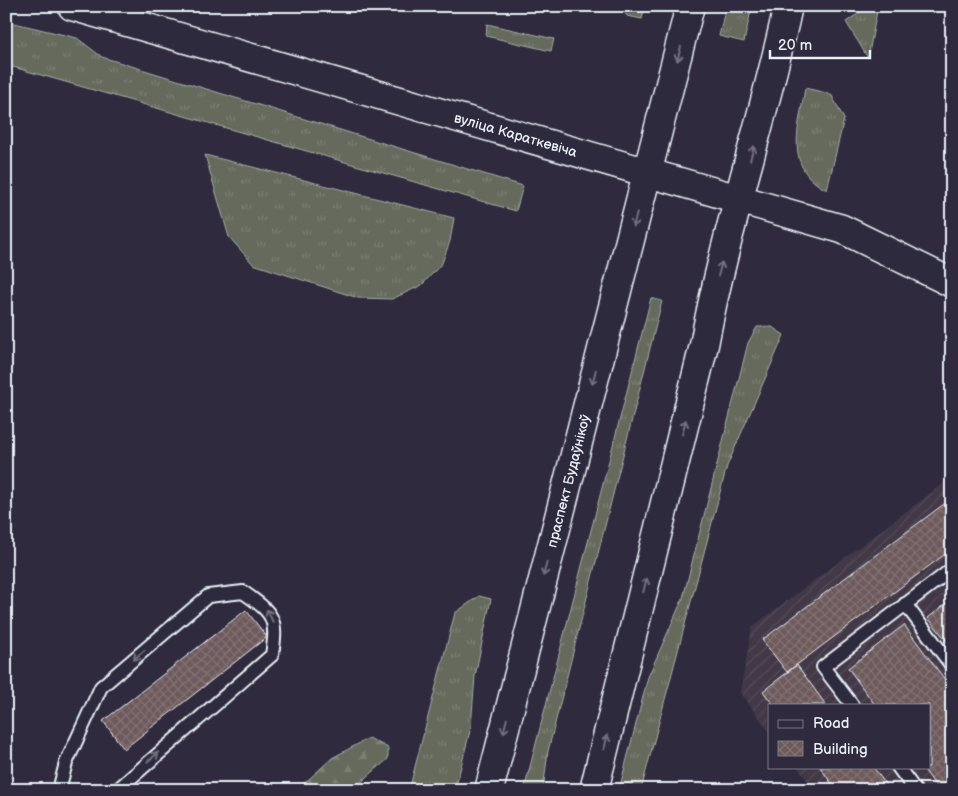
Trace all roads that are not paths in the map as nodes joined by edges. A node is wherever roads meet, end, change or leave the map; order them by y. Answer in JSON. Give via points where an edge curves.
{"nodes":[{"id":1,"x":72,"y":6,"type":"edge"},
{"id":2,"x":690,"y":6,"type":"edge"},
{"id":3,"x":788,"y":6,"type":"edge"},
{"id":4,"x":648,"y":173,"type":"junction"},
{"id":5,"x":739,"y":200,"type":"junction"},
{"id":6,"x":952,"y":282,"type":"edge"},
{"id":7,"x":952,"y":569,"type":"edge"},
{"id":8,"x":905,"y":604,"type":"junction"},
{"id":9,"x":952,"y":666,"type":"edge"},
{"id":10,"x":851,"y":704,"type":"edge"},
{"id":11,"x":899,"y":768,"type":"edge"},
{"id":12,"x":59,"y":790,"type":"edge"},
{"id":13,"x":117,"y":790,"type":"edge"},
{"id":14,"x":489,"y":790,"type":"edge"},
{"id":15,"x":594,"y":790,"type":"edge"},
{"id":16,"x":915,"y":790,"type":"edge"}],
"edges":[{"from":1,"to":4,"type":"main road","name":"вуліца Караткевіча"},
{"from":2,"to":4,"type":"main road","name":"праспект Будаўнікоў","one_way":true},
{"from":5,"to":3,"type":"main road","one_way":true},
{"from":4,"to":5,"type":"main road","name":"вуліца Караткевіча"},
{"from":4,"to":14,"type":"main road","name":"праспект Будаўнікоў","one_way":true},
{"from":5,"to":6,"type":"main road","name":"вуліца Караткевіча","via":[[842,229]]},
{"from":15,"to":5,"type":"main road","one_way":true},
{"from":7,"to":8,"type":"lane"},
{"from":8,"to":9,"type":"lane"},
{"from":8,"to":10,"type":"lane","via":[[824,667]]},
{"from":11,"to":16,"type":"lane"},
{"from":13,"to":12,"type":"lane","one_way":true,"via":[[272,655],[276,629],[266,608],[243,592],[208,596],[101,687],[66,763]]}]}
